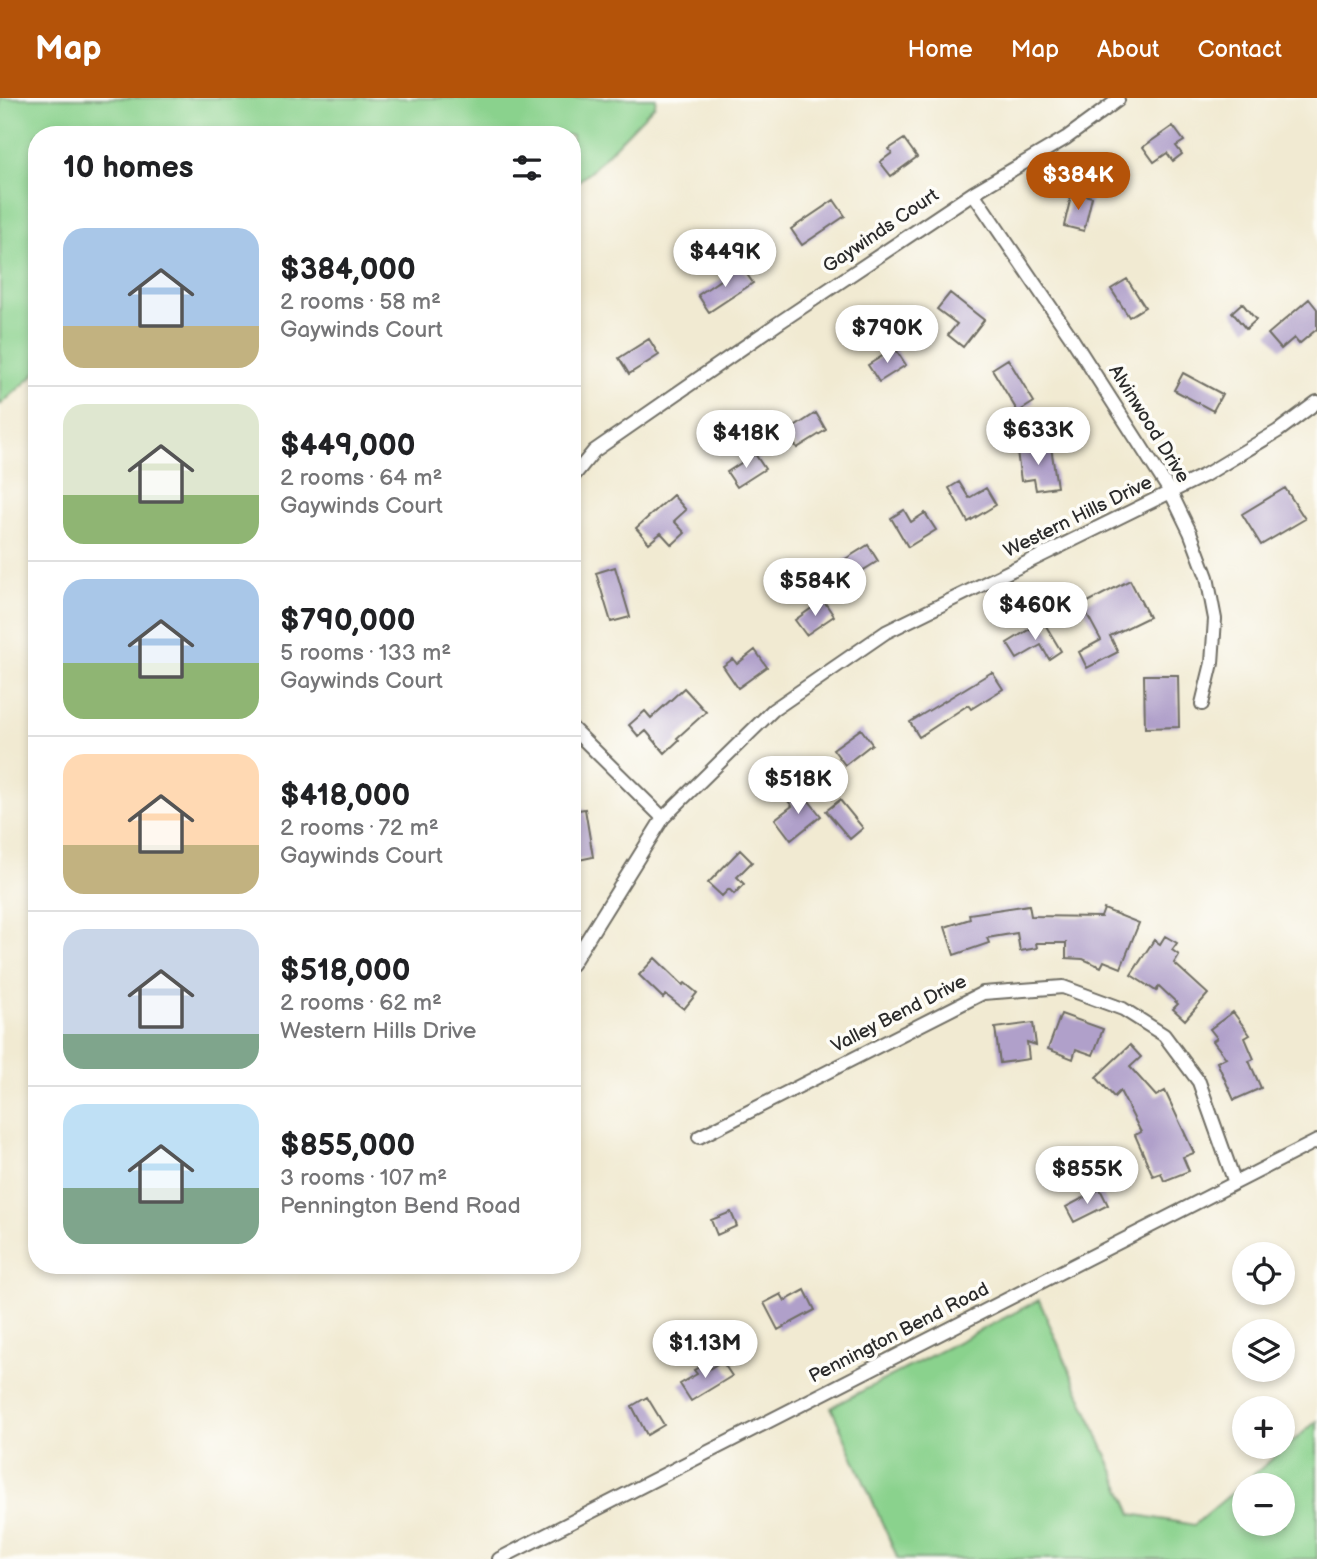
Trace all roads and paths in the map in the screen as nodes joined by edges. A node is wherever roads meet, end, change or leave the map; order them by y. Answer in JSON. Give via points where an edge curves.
{"nodes":[{"id":1,"x":1118,"y":100,"type":"dead end"},
{"id":2,"x":973,"y":192,"type":"junction"},
{"id":3,"x":1317,"y":402,"type":"edge"},
{"id":4,"x":581,"y":467,"type":"edge"},
{"id":5,"x":1171,"y":493,"type":"junction"},
{"id":6,"x":1202,"y":704,"type":"dead end"},
{"id":7,"x":581,"y":737,"type":"edge"},
{"id":8,"x":663,"y":818,"type":"junction"},
{"id":9,"x":581,"y":950,"type":"edge"},
{"id":10,"x":699,"y":1137,"type":"dead end"},
{"id":11,"x":1317,"y":1141,"type":"edge"},
{"id":12,"x":1235,"y":1183,"type":"junction"},
{"id":13,"x":499,"y":1559,"type":"edge"}],
"edges":[{"from":1,"to":2,"type":"street","name":"Gaywinds Court","via":[[1066,138]]},
{"from":2,"to":4,"type":"street","name":"Gaywinds Court","via":[[594,451]]},
{"from":2,"to":5,"type":"street","name":"Alvinwood Drive"},
{"from":3,"to":5,"type":"street","name":"Western Hills Drive","via":[[1260,443]]},
{"from":5,"to":6,"type":"street","name":"Alvinwood Drive","via":[[1207,577],[1215,619],[1212,663]]},
{"from":5,"to":8,"type":"street","name":"Western Hills Drive","via":[[886,632],[773,710]]},
{"from":7,"to":8,"type":"street"},
{"from":8,"to":9,"type":"street","name":"Western Hills Drive"},
{"from":10,"to":12,"type":"street","name":"Valley Bend Drive","via":[[983,993],[1063,987],[1123,1009],[1164,1035],[1199,1082]]},
{"from":11,"to":12,"type":"street","name":"Pennington Bend Road"},
{"from":12,"to":13,"type":"street","name":"Pennington Bend Road"}]}
